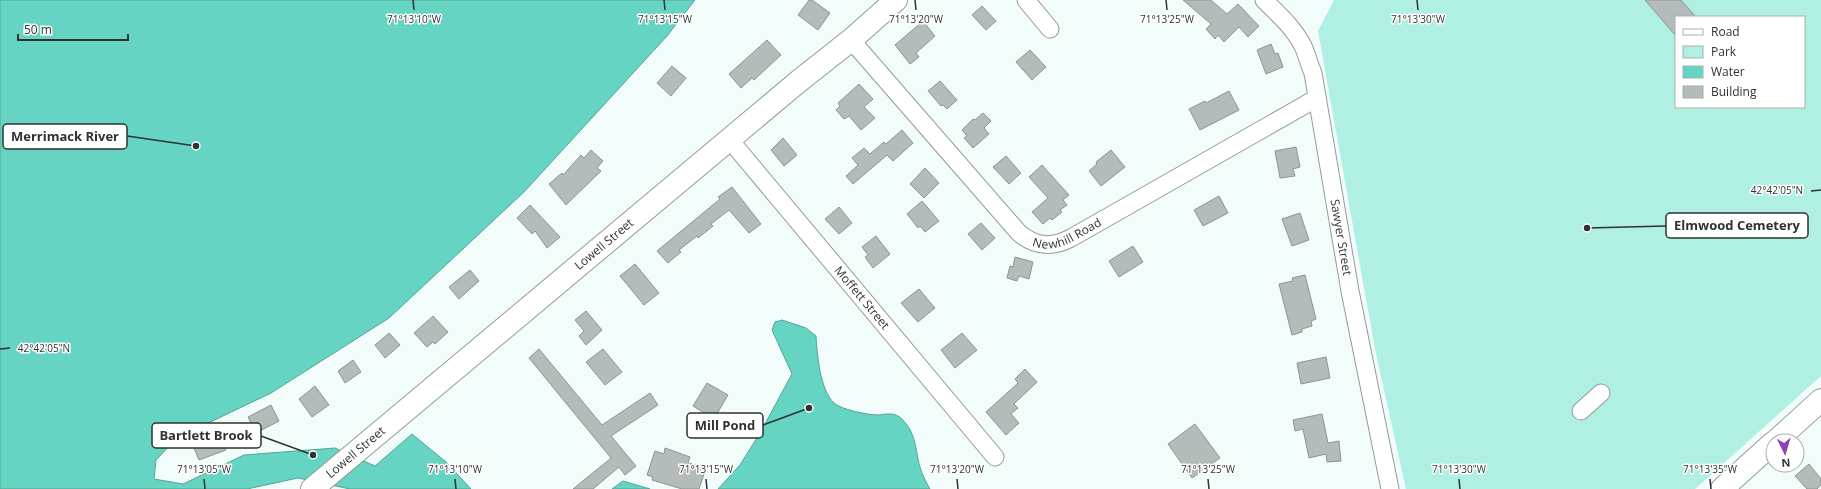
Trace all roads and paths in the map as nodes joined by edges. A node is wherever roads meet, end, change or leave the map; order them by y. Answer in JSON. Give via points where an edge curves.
{"nodes":[{"id":1,"x":896,"y":0,"type":"edge"},
{"id":2,"x":1026,"y":0,"type":"edge"},
{"id":3,"x":1264,"y":0,"type":"edge"},
{"id":4,"x":1050,"y":29,"type":"dead end"},
{"id":5,"x":851,"y":40,"type":"junction"},
{"id":6,"x":1317,"y":98,"type":"junction"},
{"id":7,"x":729,"y":140,"type":"junction"},
{"id":8,"x":1601,"y":393,"type":"dead end"},
{"id":9,"x":1821,"y":400,"type":"edge"},
{"id":10,"x":1581,"y":411,"type":"dead end"},
{"id":11,"x":1785,"y":433,"type":"edge"},
{"id":12,"x":1765,"y":450,"type":"edge"},
{"id":13,"x":995,"y":457,"type":"dead end"},
{"id":14,"x":314,"y":488,"type":"edge"},
{"id":15,"x":1390,"y":489,"type":"edge"},
{"id":16,"x":1722,"y":489,"type":"edge"}],
"edges":[{"from":1,"to":5,"type":"main road","name":"Lowell Street"},
{"from":2,"to":4,"type":"street"},
{"from":3,"to":6,"type":"street","name":"Sawyer Street","via":[[1286,21],[1302,45],[1313,73]]},
{"from":5,"to":6,"type":"street","name":"Newhill Road","via":[[1019,234],[1031,242],[1044,246],[1058,244],[1071,238]]},
{"from":5,"to":7,"type":"main road","name":"Lowell Street"},
{"from":6,"to":15,"type":"street","name":"Sawyer Street","via":[[1350,290]]},
{"from":7,"to":13,"type":"street","name":"Moffett Street"},
{"from":7,"to":14,"type":"main road","name":"Lowell Street"},
{"from":8,"to":10,"type":"street"},
{"from":9,"to":11,"type":"main road"},
{"from":12,"to":16,"type":"main road"}]}
